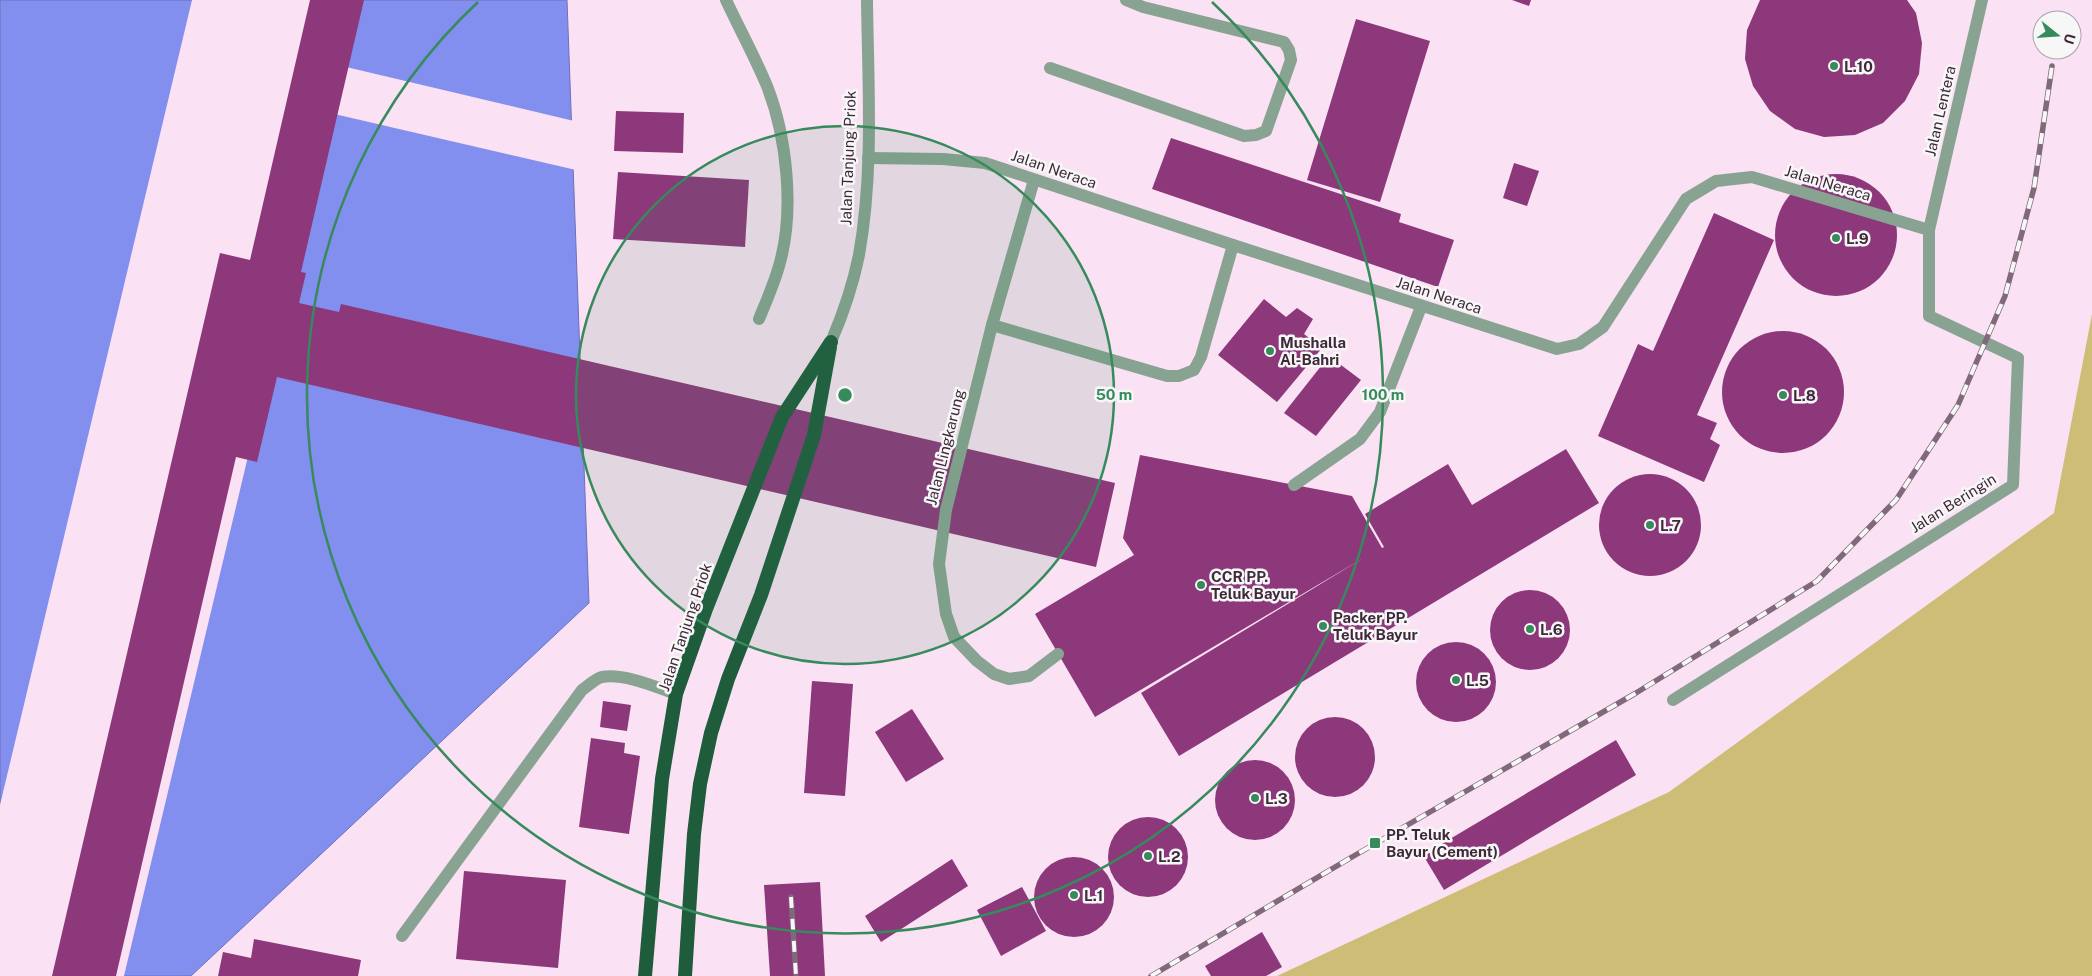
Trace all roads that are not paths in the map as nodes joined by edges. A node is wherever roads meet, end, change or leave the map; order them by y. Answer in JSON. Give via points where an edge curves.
{"nodes":[{"id":1,"x":726,"y":0,"type":"edge"},
{"id":2,"x":867,"y":0,"type":"edge"},
{"id":3,"x":1126,"y":0,"type":"edge"},
{"id":4,"x":1982,"y":0,"type":"edge"},
{"id":5,"x":1050,"y":68,"type":"dead end"},
{"id":6,"x":868,"y":158,"type":"junction"},
{"id":7,"x":1034,"y":180,"type":"junction"},
{"id":8,"x":1929,"y":230,"type":"junction"},
{"id":9,"x":1233,"y":245,"type":"junction"},
{"id":10,"x":1421,"y":306,"type":"junction"},
{"id":11,"x":759,"y":319,"type":"dead end"},
{"id":12,"x":992,"y":325,"type":"junction"},
{"id":13,"x":831,"y":342,"type":"junction"},
{"id":14,"x":1294,"y":485,"type":"dead end"},
{"id":15,"x":1058,"y":654,"type":"dead end"},
{"id":16,"x":676,"y":694,"type":"junction"},
{"id":17,"x":1673,"y":700,"type":"dead end"},
{"id":18,"x":402,"y":936,"type":"dead end"},
{"id":19,"x":645,"y":976,"type":"edge"},
{"id":20,"x":685,"y":976,"type":"edge"}],
"edges":[{"from":1,"to":11,"type":"street","via":[[767,87],[783,148],[786,234],[779,266]]},
{"from":2,"to":6,"type":"street","name":"Jalan Tanjung Priok"},
{"from":3,"to":5,"type":"street","via":[[1284,42],[1290,60],[1266,131],[1244,136]]},
{"from":4,"to":8,"type":"street","name":"Jalan Lentera"},
{"from":6,"to":7,"type":"street","name":"Jalan Neraca","via":[[985,163]]},
{"from":6,"to":13,"type":"street","name":"Jalan Tanjung Priok","via":[[858,256],[845,307]]},
{"from":7,"to":9,"type":"street","name":"Jalan Neraca"},
{"from":7,"to":12,"type":"street","name":"Jalan Lingkarung"},
{"from":8,"to":10,"type":"street","name":"Jalan Neraca","via":[[1752,177],[1716,181],[1686,199],[1603,327],[1579,344],[1557,350]]},
{"from":8,"to":17,"type":"street","name":"Jalan Beringin","via":[[1929,316],[2018,358],[2013,484]]},
{"from":9,"to":10,"type":"street","name":"Jalan Neraca"},
{"from":9,"to":12,"type":"street","via":[[1201,357],[1194,370],[1179,376],[1167,376]]},
{"from":10,"to":14,"type":"street","via":[[1380,412],[1360,438]]},
{"from":12,"to":15,"type":"street","name":"Jalan Lingkarung","via":[[946,510],[939,564],[946,614],[954,637],[994,674],[1009,679],[1029,676]]},
{"from":13,"to":16,"type":"highway","name":"Jalan Tanjung Priok","via":[[782,417]]},
{"from":13,"to":20,"type":"highway","name":"Jalan Tanjung Priok","via":[[814,435],[761,596],[728,679],[711,733],[694,834]]},
{"from":16,"to":18,"type":"street","via":[[617,677],[601,677],[582,690]]},
{"from":16,"to":19,"type":"highway","name":"Jalan Tanjung Priok","via":[[662,779]]}]}
